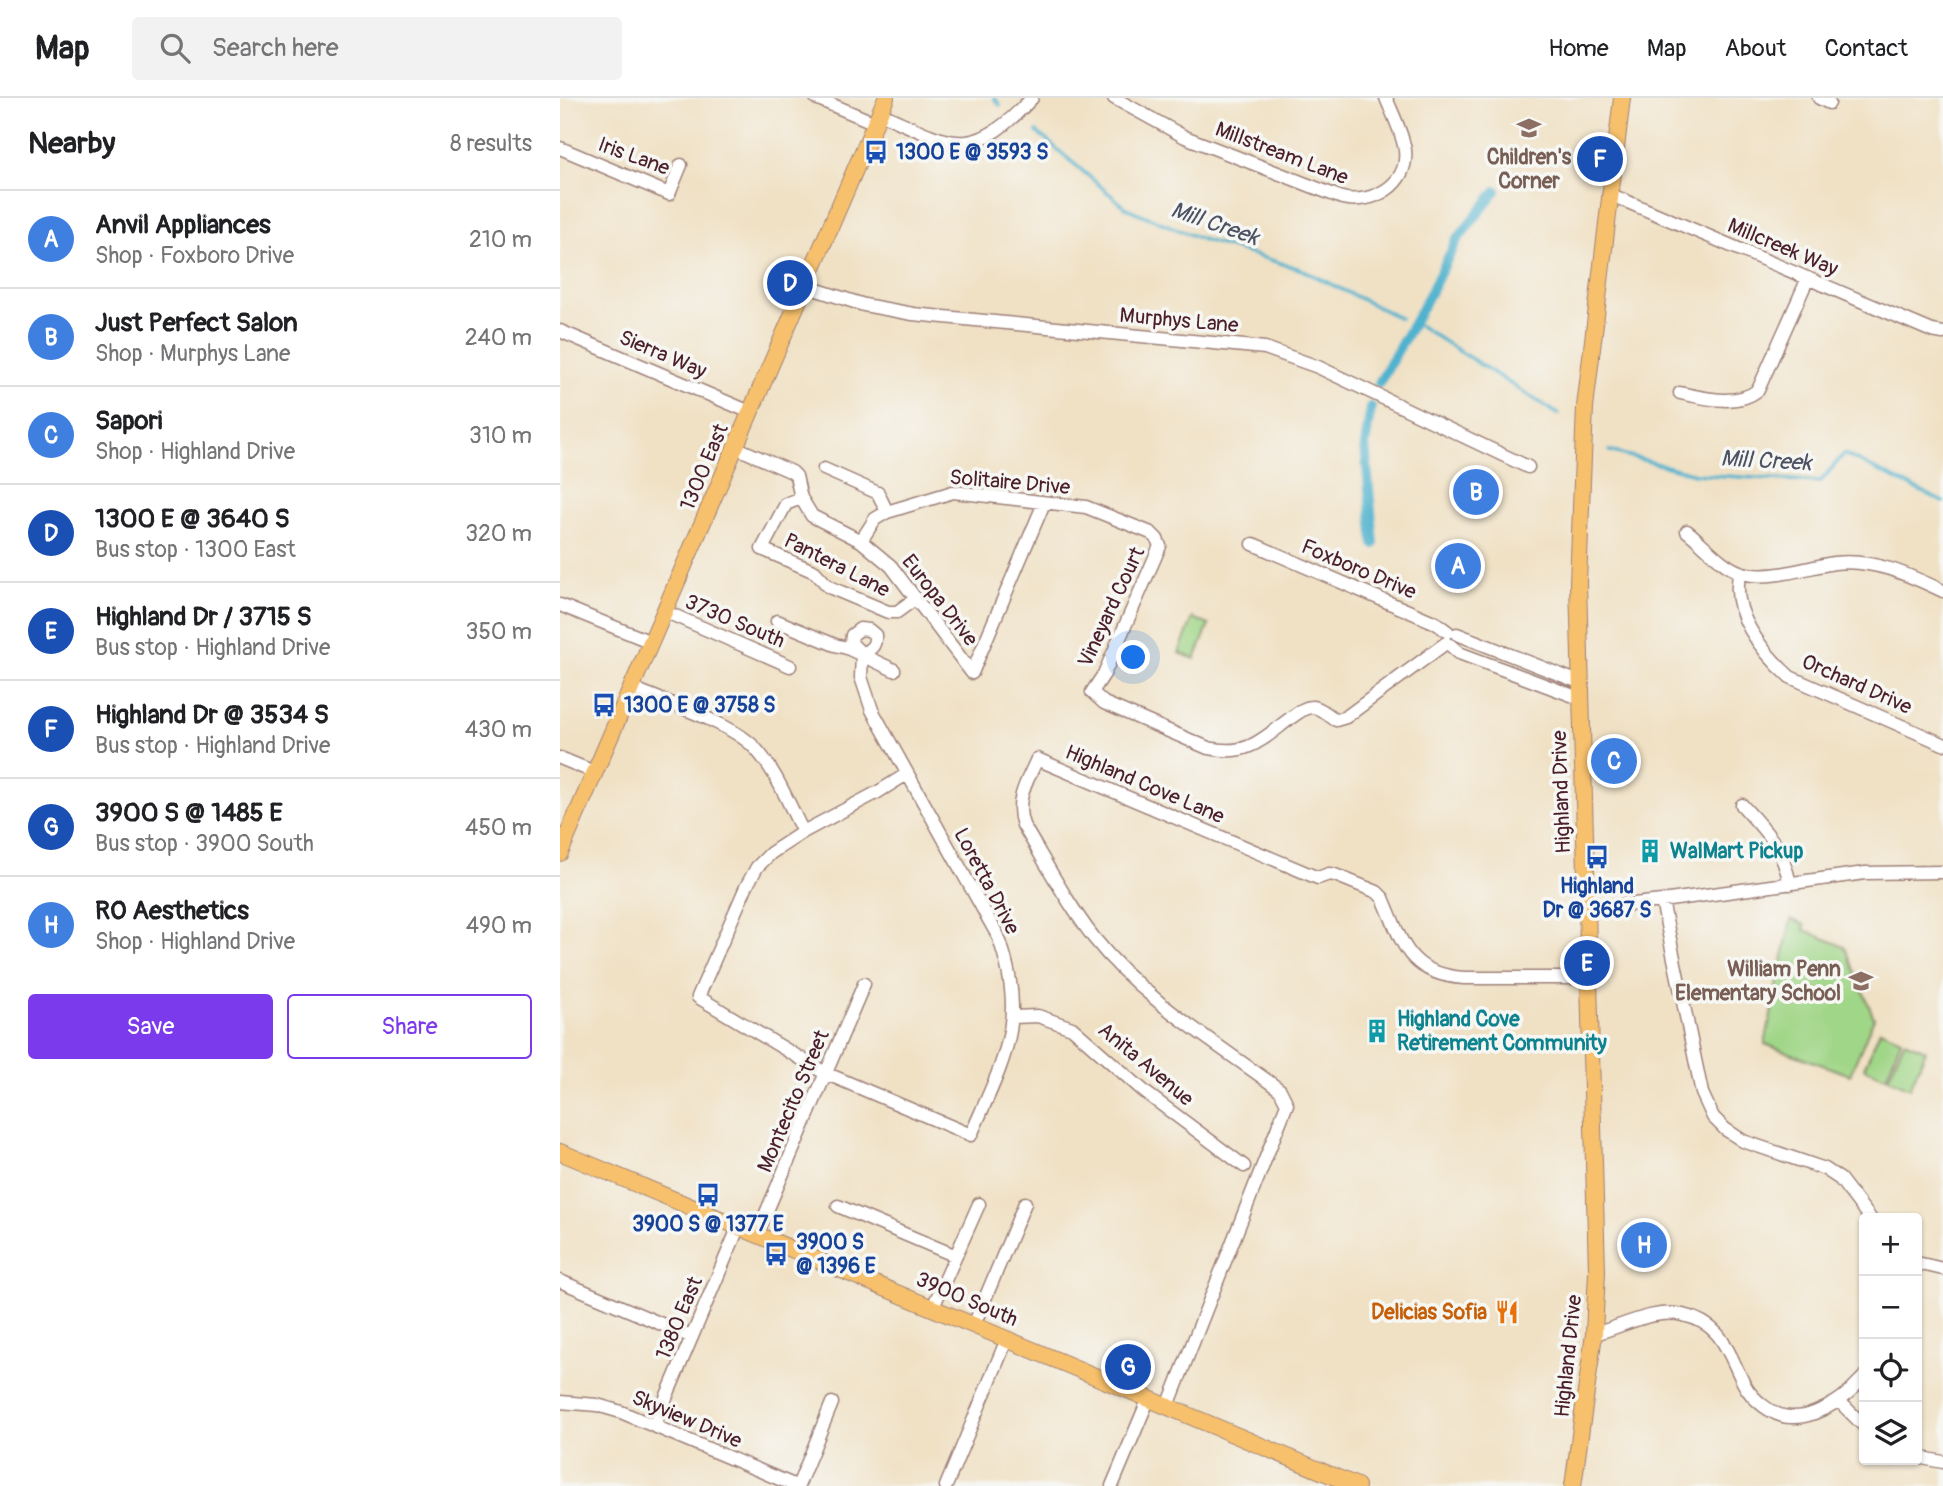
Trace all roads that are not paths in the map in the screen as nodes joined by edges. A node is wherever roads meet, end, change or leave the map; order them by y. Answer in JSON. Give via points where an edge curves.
{"nodes":[{"id":1,"x":816,"y":98,"type":"edge"},
{"id":2,"x":1032,"y":98,"type":"edge"},
{"id":3,"x":1114,"y":98,"type":"edge"},
{"id":4,"x":1386,"y":98,"type":"edge"},
{"id":5,"x":1622,"y":98,"type":"edge"},
{"id":6,"x":880,"y":111,"type":"edge"},
{"id":7,"x":560,"y":148,"type":"edge"},
{"id":8,"x":681,"y":165,"type":"dead end"},
{"id":9,"x":1609,"y":194,"type":"junction"},
{"id":10,"x":1808,"y":278,"type":"junction"},
{"id":11,"x":805,"y":286,"type":"junction"},
{"id":12,"x":560,"y":331,"type":"edge"},
{"id":13,"x":1943,"y":333,"type":"edge"},
{"id":14,"x":1680,"y":393,"type":"dead end"},
{"id":15,"x":750,"y":412,"type":"junction"},
{"id":16,"x":735,"y":447,"type":"junction"},
{"id":17,"x":1528,"y":467,"type":"dead end"},
{"id":18,"x":824,"y":469,"type":"dead end"},
{"id":19,"x":801,"y":498,"type":"junction"},
{"id":20,"x":1044,"y":503,"type":"junction"},
{"id":21,"x":887,"y":512,"type":"junction"},
{"id":22,"x":1687,"y":531,"type":"dead end"},
{"id":23,"x":861,"y":541,"type":"junction"},
{"id":24,"x":1252,"y":544,"type":"dead end"},
{"id":25,"x":1160,"y":546,"type":"joint"},
{"id":26,"x":1740,"y":572,"type":"junction"},
{"id":27,"x":1943,"y":591,"type":"edge"},
{"id":28,"x":916,"y":598,"type":"junction"},
{"id":29,"x":560,"y":605,"type":"edge"},
{"id":30,"x":664,"y":611,"type":"junction"},
{"id":31,"x":777,"y":621,"type":"dead end"},
{"id":32,"x":1450,"y":639,"type":"junction"},
{"id":33,"x":651,"y":642,"type":"junction"},
{"id":34,"x":862,"y":654,"type":"junction"},
{"id":35,"x":790,"y":666,"type":"dead end"},
{"id":36,"x":894,"y":670,"type":"dead end"},
{"id":37,"x":632,"y":688,"type":"junction"},
{"id":38,"x":1579,"y":690,"type":"junction"},
{"id":39,"x":1943,"y":744,"type":"edge"},
{"id":40,"x":560,"y":758,"type":"edge"},
{"id":41,"x":594,"y":772,"type":"junction"},
{"id":42,"x":907,"y":774,"type":"junction"},
{"id":43,"x":1742,"y":805,"type":"dead end"},
{"id":44,"x":803,"y":832,"type":"junction"},
{"id":45,"x":560,"y":853,"type":"edge"},
{"id":46,"x":1943,"y":872,"type":"edge"},
{"id":47,"x":1790,"y":884,"type":"junction"},
{"id":48,"x":1662,"y":901,"type":"junction"},
{"id":49,"x":1586,"y":909,"type":"junction"},
{"id":50,"x":1588,"y":978,"type":"junction"},
{"id":51,"x":864,"y":985,"type":"dead end"},
{"id":52,"x":1013,"y":1017,"type":"junction"},
{"id":53,"x":825,"y":1073,"type":"junction"},
{"id":54,"x":560,"y":1152,"type":"edge"},
{"id":55,"x":1244,"y":1166,"type":"dead end"},
{"id":56,"x":979,"y":1203,"type":"dead end"},
{"id":57,"x":1025,"y":1203,"type":"dead end"},
{"id":58,"x":838,"y":1206,"type":"dead end"},
{"id":59,"x":1866,"y":1213,"type":"edge"},
{"id":60,"x":739,"y":1226,"type":"junction"},
{"id":61,"x":757,"y":1234,"type":"junction"},
{"id":62,"x":956,"y":1256,"type":"junction"},
{"id":63,"x":1922,"y":1264,"type":"edge"},
{"id":64,"x":1943,"y":1269,"type":"edge"},
{"id":65,"x":560,"y":1281,"type":"edge"},
{"id":66,"x":933,"y":1307,"type":"junction"},
{"id":67,"x":974,"y":1325,"type":"junction"},
{"id":68,"x":1594,"y":1334,"type":"junction"},
{"id":69,"x":692,"y":1337,"type":"junction"},
{"id":70,"x":1007,"y":1339,"type":"junction"},
{"id":71,"x":1859,"y":1382,"type":"edge"},
{"id":72,"x":1149,"y":1398,"type":"junction"},
{"id":73,"x":1839,"y":1401,"type":"junction"},
{"id":74,"x":560,"y":1402,"type":"edge"},
{"id":75,"x":832,"y":1403,"type":"dead end"},
{"id":76,"x":1168,"y":1406,"type":"junction"},
{"id":77,"x":1859,"y":1421,"type":"edge"},
{"id":78,"x":654,"y":1426,"type":"junction"},
{"id":79,"x":1922,"y":1458,"type":"edge"},
{"id":80,"x":1943,"y":1462,"type":"edge"},
{"id":81,"x":797,"y":1486,"type":"edge"},
{"id":82,"x":946,"y":1486,"type":"edge"},
{"id":83,"x":1112,"y":1486,"type":"edge"},
{"id":84,"x":1357,"y":1486,"type":"edge"},
{"id":85,"x":1573,"y":1486,"type":"edge"}],
"edges":[{"from":1,"to":6,"type":"street"},
{"from":2,"to":6,"type":"street","via":[[989,136],[964,144],[941,140]]},
{"from":3,"to":4,"type":"street","name":"Millstream Lane","via":[[1185,136],[1356,201],[1377,196],[1398,178],[1405,153]]},
{"from":5,"to":9,"type":"main road","name":"Highland Drive"},
{"from":6,"to":11,"type":"main road","name":"1300 East"},
{"from":7,"to":8,"type":"street","name":"Iris Lane","via":[[669,194]]},
{"from":9,"to":10,"type":"street","name":"Millcreek Way"},
{"from":9,"to":38,"type":"main road","name":"Highland Drive","via":[[1585,407]]},
{"from":10,"to":13,"type":"street","name":"Millcreek Way"},
{"from":10,"to":14,"type":"street","via":[[1758,390],[1737,399]]},
{"from":11,"to":15,"type":"main road","name":"1300 East"},
{"from":11,"to":17,"type":"street","name":"Murphys Lane","via":[[902,312],[1265,348],[1318,367]]},
{"from":12,"to":15,"type":"street","name":"Sierra Way"},
{"from":15,"to":16,"type":"main road","name":"1300 East"},
{"from":16,"to":19,"type":"street","name":"Europa Drive","via":[[792,472]]},
{"from":16,"to":30,"type":"main road","name":"1300 East"},
{"from":18,"to":21,"type":"street","via":[[878,493]]},
{"from":19,"to":23,"type":"street","name":"Europa Drive","via":[[817,520]]},
{"from":19,"to":28,"type":"street","name":"Pantera Lane","via":[[784,507],[762,550],[815,572],[829,587],[888,612],[897,612]]},
{"from":20,"to":21,"type":"street","name":"Solitaire Drive","via":[[953,492]]},
{"from":20,"to":25,"type":"street","name":"Solitaire Drive","via":[[1100,512],[1151,533]]},
{"from":20,"to":28,"type":"street","name":"Europa Drive","via":[[972,673]]},
{"from":21,"to":23,"type":"street","name":"Solitaire Drive","via":[[875,519]]},
{"from":22,"to":26,"type":"street"},
{"from":23,"to":28,"type":"street","name":"Europa Drive","via":[[891,566]]},
{"from":24,"to":32,"type":"street","name":"Foxboro Drive","via":[[1436,623]]},
{"from":25,"to":32,"type":"street","name":"Vineyard Court","via":[[1092,692],[1104,703],[1208,748],[1241,750],[1310,707],[1336,720],[1346,717]]},
{"from":26,"to":27,"type":"street","via":[[1763,574],[1861,563],[1897,570]]},
{"from":26,"to":39,"type":"street","name":"Orchard Drive","via":[[1738,606],[1773,662],[1790,677]]},
{"from":29,"to":33,"type":"street"},
{"from":30,"to":33,"type":"main road","name":"1300 East"},
{"from":30,"to":35,"type":"street","name":"3730 South"},
{"from":31,"to":34,"type":"street"},
{"from":32,"to":38,"type":"street","name":"Foxboro Drive"},
{"from":33,"to":37,"type":"main road","name":"1300 East"},
{"from":34,"to":36,"type":"street"},
{"from":34,"to":42,"type":"street","name":"Loretta Drive","via":[[866,694]]},
{"from":37,"to":41,"type":"main road","name":"1300 East"},
{"from":37,"to":44,"type":"street","via":[[745,739],[767,765]]},
{"from":38,"to":49,"type":"main road","name":"Highland Drive"},
{"from":40,"to":41,"type":"street"},
{"from":41,"to":45,"type":"main road","name":"1300 East"},
{"from":42,"to":44,"type":"street"},
{"from":42,"to":52,"type":"street","name":"Loretta Drive","via":[[998,936],[1011,981]]},
{"from":43,"to":47,"type":"street","via":[[1776,843]]},
{"from":44,"to":53,"type":"street","via":[[757,867],[698,997]]},
{"from":46,"to":47,"type":"street","via":[[1865,873]]},
{"from":47,"to":48,"type":"street"},
{"from":48,"to":49,"type":"street"},
{"from":48,"to":59,"type":"street","via":[[1703,1093],[1713,1117],[1743,1141],[1825,1169],[1840,1179]]},
{"from":49,"to":50,"type":"main road","name":"Highland Drive"},
{"from":50,"to":68,"type":"main road","name":"Highland Drive","via":[[1597,1271]]},
{"from":50,"to":76,"type":"street","name":"Highland Cove Lane","via":[[1464,978],[1432,972],[1409,954],[1377,892],[1335,875],[1318,878],[1037,759],[1018,812],[1094,937],[1153,996],[1280,1090],[1287,1104]]},
{"from":51,"to":53,"type":"street","name":"Montecito Street"},
{"from":52,"to":53,"type":"street","name":"Loretta Drive","via":[[1002,1064],[971,1135]]},
{"from":52,"to":55,"type":"street","name":"Anita Avenue","via":[[1038,1016],[1072,1028],[1146,1093]]},
{"from":53,"to":61,"type":"street","name":"Montecito Street"},
{"from":54,"to":60,"type":"main road","name":"3900 South"},
{"from":56,"to":62,"type":"street"},
{"from":57,"to":67,"type":"street"},
{"from":58,"to":62,"type":"street"},
{"from":60,"to":61,"type":"main road","name":"3900 South"},
{"from":60,"to":69,"type":"street","name":"1380 East"},
{"from":61,"to":66,"type":"main road","name":"3900 South"},
{"from":62,"to":66,"type":"street"},
{"from":63,"to":64,"type":"street"},
{"from":65,"to":69,"type":"street"},
{"from":66,"to":67,"type":"main road","name":"3900 South"},
{"from":67,"to":70,"type":"main road","name":"3900 South"},
{"from":68,"to":73,"type":"street","via":[[1681,1314],[1718,1332],[1745,1386],[1771,1410],[1789,1418]]},
{"from":68,"to":85,"type":"main road","name":"Highland Drive"},
{"from":69,"to":78,"type":"street","name":"1380 East"},
{"from":70,"to":72,"type":"main road","name":"3900 South"},
{"from":70,"to":82,"type":"street"},
{"from":71,"to":73,"type":"street"},
{"from":72,"to":76,"type":"main road","name":"3900 South"},
{"from":72,"to":83,"type":"street"},
{"from":73,"to":77,"type":"street"},
{"from":74,"to":78,"type":"street","name":"Skyview Drive","via":[[610,1409]]},
{"from":75,"to":81,"type":"street"},
{"from":76,"to":84,"type":"main road","name":"3900 South"},
{"from":78,"to":81,"type":"street","name":"Skyview Drive"},
{"from":79,"to":80,"type":"street"}]}
